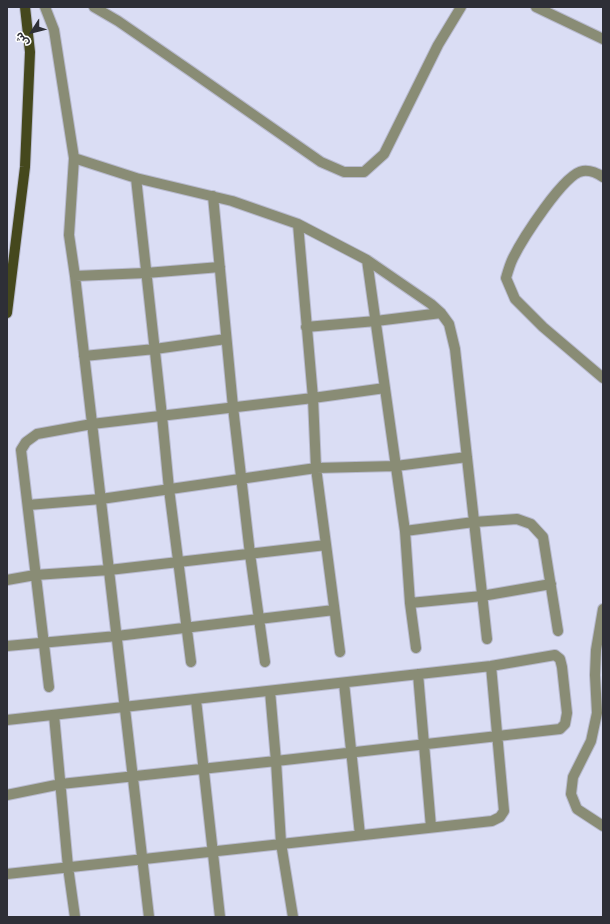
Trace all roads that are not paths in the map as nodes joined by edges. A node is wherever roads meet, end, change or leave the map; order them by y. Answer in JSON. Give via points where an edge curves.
{"nodes":[{"id":1,"x":25,"y":7,"type":"edge"},
{"id":2,"x":45,"y":7,"type":"edge"},
{"id":3,"x":94,"y":7,"type":"edge"},
{"id":4,"x":461,"y":7,"type":"edge"},
{"id":5,"x":536,"y":7,"type":"edge"},
{"id":6,"x":603,"y":39,"type":"edge"},
{"id":7,"x":74,"y":158,"type":"junction"},
{"id":8,"x":603,"y":177,"type":"edge"},
{"id":9,"x":136,"y":178,"type":"junction"},
{"id":10,"x":213,"y":196,"type":"junction"},
{"id":11,"x":298,"y":224,"type":"junction"},
{"id":12,"x":367,"y":260,"type":"junction"},
{"id":13,"x":220,"y":267,"type":"junction"},
{"id":14,"x":146,"y":273,"type":"junction"},
{"id":15,"x":75,"y":276,"type":"junction"},
{"id":16,"x":7,"y":313,"type":"edge"},
{"id":17,"x":441,"y":313,"type":"junction"},
{"id":18,"x":376,"y":321,"type":"junction"},
{"id":19,"x":306,"y":327,"type":"junction"},
{"id":20,"x":226,"y":339,"type":"junction"},
{"id":21,"x":155,"y":348,"type":"junction"},
{"id":22,"x":84,"y":356,"type":"junction"},
{"id":23,"x":603,"y":378,"type":"edge"},
{"id":24,"x":385,"y":388,"type":"junction"},
{"id":25,"x":313,"y":398,"type":"junction"},
{"id":26,"x":233,"y":407,"type":"junction"},
{"id":27,"x":162,"y":416,"type":"junction"},
{"id":28,"x":92,"y":424,"type":"junction"},
{"id":29,"x":467,"y":457,"type":"junction"},
{"id":30,"x":396,"y":466,"type":"junction"},
{"id":31,"x":316,"y":468,"type":"junction"},
{"id":32,"x":242,"y":479,"type":"junction"},
{"id":33,"x":169,"y":489,"type":"junction"},
{"id":34,"x":101,"y":499,"type":"junction"},
{"id":35,"x":28,"y":505,"type":"junction"},
{"id":36,"x":474,"y":522,"type":"junction"},
{"id":37,"x":406,"y":531,"type":"junction"},
{"id":38,"x":326,"y":545,"type":"junction"},
{"id":39,"x":250,"y":554,"type":"junction"},
{"id":40,"x":178,"y":562,"type":"junction"},
{"id":41,"x":109,"y":570,"type":"junction"},
{"id":42,"x":36,"y":575,"type":"junction"},
{"id":43,"x":7,"y":580,"type":"edge"},
{"id":44,"x":550,"y":584,"type":"junction"},
{"id":45,"x":482,"y":596,"type":"junction"},
{"id":46,"x":410,"y":603,"type":"junction"},
{"id":47,"x":603,"y":609,"type":"edge"},
{"id":48,"x":334,"y":610,"type":"junction"},
{"id":49,"x":260,"y":619,"type":"junction"},
{"id":50,"x":186,"y":628,"type":"junction"},
{"id":51,"x":558,"y":631,"type":"dead end"},
{"id":52,"x":117,"y":636,"type":"junction"},
{"id":53,"x":487,"y":639,"type":"dead end"},
{"id":54,"x":43,"y":643,"type":"junction"},
{"id":55,"x":7,"y":646,"type":"edge"},
{"id":56,"x":416,"y":648,"type":"dead end"},
{"id":57,"x":340,"y":652,"type":"dead end"},
{"id":58,"x":191,"y":662,"type":"dead end"},
{"id":59,"x":266,"y":662,"type":"dead end"},
{"id":60,"x":491,"y":666,"type":"junction"},
{"id":61,"x":418,"y":674,"type":"junction"},
{"id":62,"x":344,"y":683,"type":"junction"},
{"id":63,"x":49,"y":687,"type":"dead end"},
{"id":64,"x":599,"y":688,"type":"edge"},
{"id":65,"x":270,"y":691,"type":"junction"},
{"id":66,"x":196,"y":700,"type":"junction"},
{"id":67,"x":125,"y":708,"type":"junction"},
{"id":68,"x":54,"y":715,"type":"junction"},
{"id":69,"x":7,"y":720,"type":"edge"},
{"id":70,"x":498,"y":736,"type":"junction"},
{"id":71,"x":425,"y":744,"type":"junction"},
{"id":72,"x":351,"y":753,"type":"junction"},
{"id":73,"x":276,"y":761,"type":"junction"},
{"id":74,"x":204,"y":769,"type":"junction"},
{"id":75,"x":133,"y":777,"type":"junction"},
{"id":76,"x":61,"y":784,"type":"junction"},
{"id":77,"x":7,"y":794,"type":"edge"},
{"id":78,"x":603,"y":826,"type":"edge"},
{"id":79,"x":432,"y":827,"type":"junction"},
{"id":80,"x":360,"y":835,"type":"junction"},
{"id":81,"x":281,"y":843,"type":"junction"},
{"id":82,"x":212,"y":850,"type":"junction"},
{"id":83,"x":142,"y":858,"type":"junction"},
{"id":84,"x":68,"y":867,"type":"junction"},
{"id":85,"x":7,"y":874,"type":"edge"},
{"id":86,"x":75,"y":917,"type":"edge"},
{"id":87,"x":149,"y":917,"type":"edge"},
{"id":88,"x":220,"y":917,"type":"edge"},
{"id":89,"x":293,"y":917,"type":"edge"}],
"edges":[{"from":1,"to":16,"type":"main road","via":[[30,52],[25,167]]},
{"from":2,"to":7,"type":"street","via":[[54,30]]},
{"from":3,"to":4,"type":"street","via":[[143,38],[320,162],[344,172],[364,172],[384,154],[438,45]]},
{"from":5,"to":6,"type":"street"},
{"from":7,"to":9,"type":"street"},
{"from":7,"to":15,"type":"street","via":[[69,235]]},
{"from":8,"to":23,"type":"street","via":[[593,171],[582,170],[563,185],[532,226],[513,258],[506,278],[515,299],[543,328]]},
{"from":9,"to":10,"type":"street"},
{"from":9,"to":14,"type":"street"},
{"from":10,"to":11,"type":"street"},
{"from":10,"to":13,"type":"street"},
{"from":11,"to":12,"type":"street"},
{"from":11,"to":19,"type":"street"},
{"from":12,"to":17,"type":"street"},
{"from":12,"to":18,"type":"street"},
{"from":13,"to":14,"type":"street"},
{"from":13,"to":20,"type":"street"},
{"from":14,"to":15,"type":"street"},
{"from":14,"to":21,"type":"street"},
{"from":15,"to":22,"type":"street"},
{"from":17,"to":18,"type":"street"},
{"from":17,"to":29,"type":"street","via":[[449,324],[455,349]]},
{"from":18,"to":19,"type":"street"},
{"from":18,"to":24,"type":"street"},
{"from":19,"to":25,"type":"street"},
{"from":20,"to":21,"type":"street"},
{"from":20,"to":26,"type":"street"},
{"from":21,"to":22,"type":"street"},
{"from":21,"to":27,"type":"street"},
{"from":22,"to":28,"type":"street"},
{"from":24,"to":25,"type":"street"},
{"from":24,"to":30,"type":"street"},
{"from":25,"to":26,"type":"street"},
{"from":25,"to":31,"type":"street"},
{"from":26,"to":27,"type":"street"},
{"from":26,"to":32,"type":"street"},
{"from":27,"to":28,"type":"street"},
{"from":27,"to":33,"type":"street"},
{"from":28,"to":34,"type":"street"},
{"from":28,"to":35,"type":"street","via":[[37,434],[26,442],[21,450]]},
{"from":29,"to":30,"type":"street"},
{"from":29,"to":36,"type":"street"},
{"from":30,"to":31,"type":"street"},
{"from":30,"to":37,"type":"street"},
{"from":31,"to":32,"type":"street"},
{"from":31,"to":38,"type":"street"},
{"from":32,"to":33,"type":"street"},
{"from":32,"to":39,"type":"street"},
{"from":33,"to":34,"type":"street"},
{"from":33,"to":40,"type":"street"},
{"from":34,"to":35,"type":"street"},
{"from":34,"to":41,"type":"street"},
{"from":35,"to":42,"type":"street"},
{"from":36,"to":37,"type":"street"},
{"from":36,"to":44,"type":"street","via":[[517,519],[531,524],[543,537]]},
{"from":36,"to":45,"type":"street"},
{"from":37,"to":46,"type":"street"},
{"from":38,"to":39,"type":"street"},
{"from":38,"to":48,"type":"street"},
{"from":39,"to":40,"type":"street"},
{"from":39,"to":49,"type":"street"},
{"from":40,"to":41,"type":"street"},
{"from":40,"to":50,"type":"street"},
{"from":41,"to":42,"type":"street"},
{"from":41,"to":52,"type":"street"},
{"from":42,"to":43,"type":"street"},
{"from":42,"to":54,"type":"street"},
{"from":44,"to":45,"type":"street"},
{"from":44,"to":51,"type":"street"},
{"from":45,"to":46,"type":"street"},
{"from":45,"to":53,"type":"street"},
{"from":46,"to":56,"type":"street"},
{"from":47,"to":64,"type":"street","via":[[596,650]]},
{"from":48,"to":49,"type":"street"},
{"from":48,"to":57,"type":"street"},
{"from":49,"to":50,"type":"street"},
{"from":49,"to":59,"type":"street"},
{"from":50,"to":52,"type":"street"},
{"from":50,"to":58,"type":"street"},
{"from":52,"to":54,"type":"street"},
{"from":52,"to":67,"type":"street"},
{"from":54,"to":55,"type":"street"},
{"from":54,"to":63,"type":"street"},
{"from":60,"to":61,"type":"street"},
{"from":60,"to":70,"type":"street"},
{"from":60,"to":70,"type":"street","via":[[555,655],[560,659],[562,667],[567,714],[565,724],[560,729]]},
{"from":61,"to":62,"type":"street"},
{"from":61,"to":71,"type":"street"},
{"from":62,"to":65,"type":"street"},
{"from":62,"to":72,"type":"street"},
{"from":64,"to":78,"type":"street","via":[[591,741],[573,777],[571,794],[577,809]]},
{"from":65,"to":66,"type":"street"},
{"from":65,"to":73,"type":"street"},
{"from":66,"to":67,"type":"street"},
{"from":66,"to":74,"type":"street"},
{"from":67,"to":68,"type":"street"},
{"from":67,"to":75,"type":"street"},
{"from":68,"to":69,"type":"street"},
{"from":68,"to":76,"type":"street"},
{"from":70,"to":71,"type":"street"},
{"from":70,"to":79,"type":"street","via":[[504,811],[500,817],[492,821]]},
{"from":71,"to":72,"type":"street"},
{"from":71,"to":79,"type":"street"},
{"from":72,"to":73,"type":"street"},
{"from":72,"to":80,"type":"street"},
{"from":73,"to":74,"type":"street"},
{"from":73,"to":81,"type":"street"},
{"from":74,"to":75,"type":"street"},
{"from":74,"to":82,"type":"street"},
{"from":75,"to":76,"type":"street"},
{"from":75,"to":83,"type":"street"},
{"from":76,"to":77,"type":"street"},
{"from":76,"to":84,"type":"street"},
{"from":79,"to":80,"type":"street"},
{"from":80,"to":81,"type":"street"},
{"from":81,"to":82,"type":"street"},
{"from":81,"to":89,"type":"street"},
{"from":82,"to":83,"type":"street"},
{"from":82,"to":88,"type":"street"},
{"from":83,"to":84,"type":"street"},
{"from":83,"to":87,"type":"street"},
{"from":84,"to":85,"type":"street"},
{"from":84,"to":86,"type":"street"}]}
